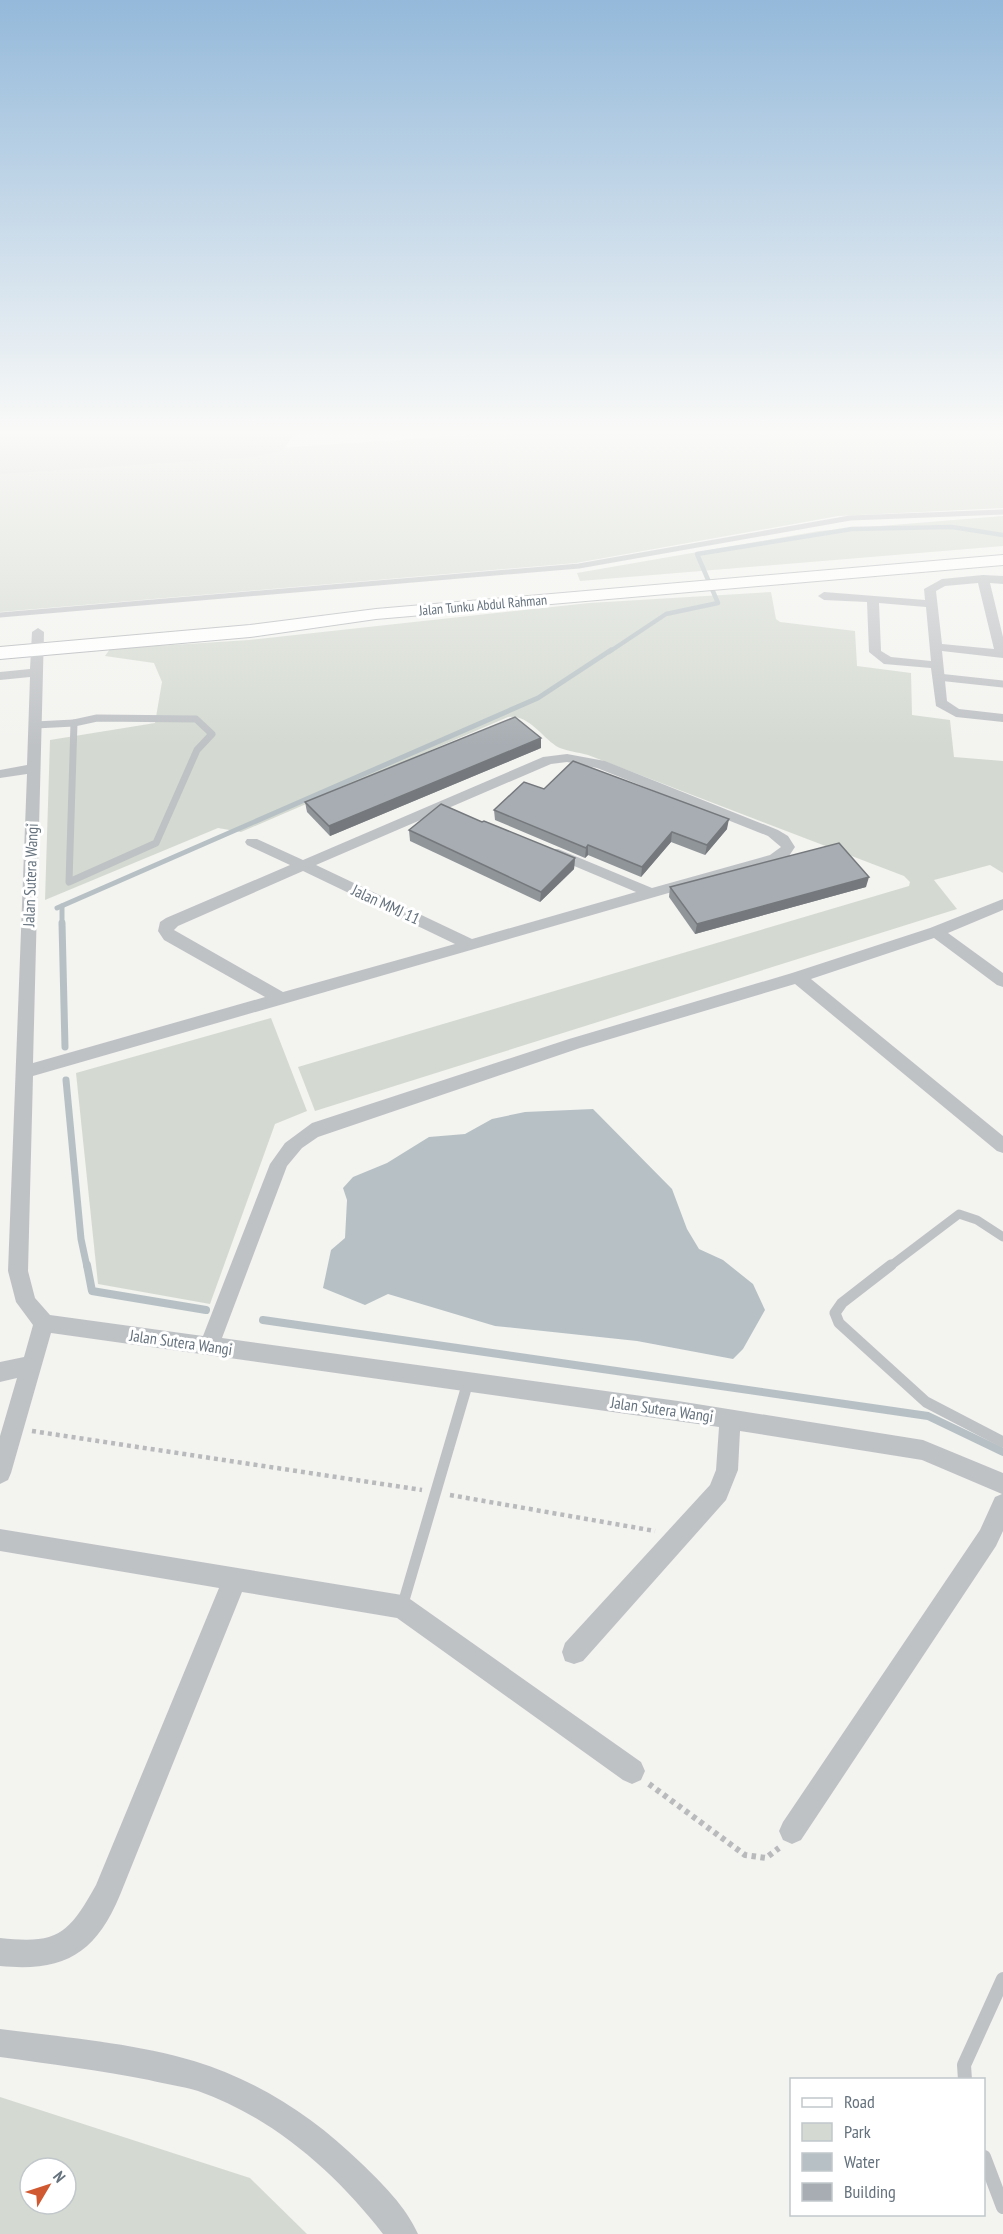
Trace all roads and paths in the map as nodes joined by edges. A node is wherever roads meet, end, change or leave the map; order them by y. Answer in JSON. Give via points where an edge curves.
{"nodes":[{"id":1,"x":737,"y":537,"type":"edge"},
{"id":2,"x":1003,"y":551,"type":"edge"},
{"id":3,"x":1003,"y":560,"type":"edge"},
{"id":4,"x":725,"y":579,"type":"junction"},
{"id":5,"x":983,"y":579,"type":"junction"},
{"id":6,"x":1003,"y":580,"type":"edge"},
{"id":7,"x":824,"y":596,"type":"dead end"},
{"id":8,"x":873,"y":599,"type":"junction"},
{"id":9,"x":930,"y":604,"type":"junction"},
{"id":10,"x":0,"y":615,"type":"edge"},
{"id":11,"x":0,"y":636,"type":"edge"},
{"id":12,"x":38,"y":641,"type":"junction"},
{"id":13,"x":936,"y":647,"type":"junction"},
{"id":14,"x":0,"y":652,"type":"edge"},
{"id":15,"x":1002,"y":654,"type":"edge"},
{"id":16,"x":938,"y":671,"type":"junction"},
{"id":17,"x":37,"y":672,"type":"junction"},
{"id":18,"x":0,"y":676,"type":"edge"},
{"id":19,"x":1003,"y":684,"type":"edge"},
{"id":20,"x":1003,"y":718,"type":"edge"},
{"id":21,"x":74,"y":723,"type":"junction"},
{"id":22,"x":35,"y":725,"type":"junction"},
{"id":23,"x":34,"y":768,"type":"junction"},
{"id":24,"x":0,"y":774,"type":"edge"},
{"id":25,"x":440,"y":805,"type":"junction"},
{"id":26,"x":462,"y":814,"type":"edge"},
{"id":27,"x":252,"y":842,"type":"dead end"},
{"id":28,"x":535,"y":845,"type":"edge"},
{"id":29,"x":301,"y":865,"type":"junction"},
{"id":30,"x":651,"y":893,"type":"junction"},
{"id":31,"x":1003,"y":903,"type":"edge"},
{"id":32,"x":936,"y":932,"type":"junction"},
{"id":33,"x":471,"y":945,"type":"junction"},
{"id":34,"x":798,"y":977,"type":"junction"},
{"id":35,"x":1003,"y":981,"type":"edge"},
{"id":36,"x":281,"y":999,"type":"junction"},
{"id":37,"x":24,"y":1072,"type":"junction"},
{"id":38,"x":1003,"y":1146,"type":"edge"},
{"id":39,"x":1003,"y":1237,"type":"edge"},
{"id":40,"x":44,"y":1323,"type":"junction"},
{"id":41,"x":209,"y":1346,"type":"junction"},
{"id":42,"x":31,"y":1365,"type":"junction"},
{"id":43,"x":0,"y":1372,"type":"edge"},
{"id":44,"x":468,"y":1382,"type":"junction"},
{"id":45,"x":730,"y":1419,"type":"junction"},
{"id":46,"x":13,"y":1428,"type":"junction"},
{"id":47,"x":1003,"y":1442,"type":"edge"},
{"id":48,"x":0,"y":1473,"type":"edge"},
{"id":49,"x":1003,"y":1484,"type":"edge"},
{"id":50,"x":436,"y":1492,"type":"junction"},
{"id":51,"x":1003,"y":1505,"type":"edge"},
{"id":52,"x":677,"y":1537,"type":"junction"},
{"id":53,"x":0,"y":1540,"type":"edge"},
{"id":54,"x":235,"y":1579,"type":"junction"},
{"id":55,"x":402,"y":1607,"type":"junction"},
{"id":56,"x":574,"y":1652,"type":"dead end"},
{"id":57,"x":632,"y":1771,"type":"joint"},
{"id":58,"x":792,"y":1831,"type":"dead end"},
{"id":59,"x":766,"y":1858,"type":"dead end"},
{"id":60,"x":0,"y":1952,"type":"edge"},
{"id":61,"x":1003,"y":1979,"type":"edge"},
{"id":62,"x":0,"y":2043,"type":"edge"},
{"id":63,"x":965,"y":2078,"type":"edge"},
{"id":64,"x":985,"y":2160,"type":"edge"},
{"id":65,"x":1003,"y":2207,"type":"edge"},
{"id":66,"x":402,"y":2234,"type":"edge"}],
"edges":[{"from":1,"to":10,"type":"lane","via":[[556,568]]},
{"from":2,"to":4,"type":"main road","name":"Jalan Tunku Abdul Rahman"},
{"from":3,"to":4,"type":"main road","name":"Jalan Tunku Abdul Rahman"},
{"from":4,"to":12,"type":"main road","name":"Jalan Tunku Abdul Rahman","via":[[376,614],[250,631]]},
{"from":5,"to":6,"type":"street"},
{"from":5,"to":9,"type":"street","via":[[935,585],[930,589]]},
{"from":5,"to":15,"type":"street"},
{"from":7,"to":8,"type":"street"},
{"from":8,"to":9,"type":"street"},
{"from":8,"to":16,"type":"street","via":[[875,652],[888,661]]},
{"from":9,"to":13,"type":"street"},
{"from":11,"to":12,"type":"main road","name":"Jalan Tunku Abdul Rahman"},
{"from":12,"to":14,"type":"main road","name":"Jalan Tunku Abdul Rahman"},
{"from":12,"to":17,"type":"street","name":"Jalan Sutera Wangi"},
{"from":13,"to":15,"type":"street"},
{"from":13,"to":16,"type":"street"},
{"from":16,"to":19,"type":"lane"},
{"from":16,"to":20,"type":"street","via":[[941,703],[946,709]]},
{"from":17,"to":18,"type":"street"},
{"from":17,"to":22,"type":"street","name":"Jalan Sutera Wangi"},
{"from":21,"to":21,"type":"lane","via":[[69,882],[156,843],[196,750],[212,734],[196,720],[97,718]]},
{"from":21,"to":22,"type":"lane"},
{"from":22,"to":23,"type":"street","name":"Jalan Sutera Wangi"},
{"from":23,"to":24,"type":"street"},
{"from":23,"to":37,"type":"street","name":"Jalan Sutera Wangi"},
{"from":25,"to":26,"type":"street"},
{"from":25,"to":29,"type":"street"},
{"from":25,"to":30,"type":"street","via":[[532,765],[567,758],[600,764],[773,833],[788,847],[775,858]]},
{"from":27,"to":29,"type":"street","name":"Jalan MMJ 11"},
{"from":28,"to":30,"type":"street"},
{"from":29,"to":33,"type":"street","name":"Jalan MMJ 11"},
{"from":29,"to":36,"type":"street","via":[[166,926],[170,936]]},
{"from":30,"to":33,"type":"street"},
{"from":31,"to":32,"type":"street"},
{"from":32,"to":34,"type":"street"},
{"from":32,"to":35,"type":"street"},
{"from":33,"to":36,"type":"street"},
{"from":34,"to":38,"type":"street"},
{"from":34,"to":41,"type":"street","via":[[575,1043],[336,1121],[301,1137],[279,1164]]},
{"from":36,"to":37,"type":"street"},
{"from":37,"to":40,"type":"street","name":"Jalan Sutera Wangi","via":[[18,1271],[26,1302]]},
{"from":39,"to":47,"type":"lane","via":[[985,1222],[959,1214],[842,1303],[835,1313],[839,1323],[926,1402]]},
{"from":40,"to":41,"type":"street","name":"Jalan Sutera Wangi"},
{"from":40,"to":42,"type":"street"},
{"from":41,"to":44,"type":"street","name":"Jalan Sutera Wangi"},
{"from":42,"to":43,"type":"street"},
{"from":42,"to":46,"type":"street"},
{"from":44,"to":45,"type":"street","name":"Jalan Sutera Wangi"},
{"from":44,"to":50,"type":"lane"},
{"from":45,"to":49,"type":"street","name":"Jalan Sutera Wangi","via":[[923,1450]]},
{"from":45,"to":52,"type":"street","via":[[727,1470],[718,1492]]},
{"from":46,"to":48,"type":"street"},
{"from":46,"to":50,"type":"path"},
{"from":50,"to":52,"type":"path"},
{"from":50,"to":55,"type":"lane"},
{"from":51,"to":58,"type":"street","via":[[988,1538]]},
{"from":52,"to":56,"type":"street"},
{"from":53,"to":54,"type":"street"},
{"from":54,"to":55,"type":"street"},
{"from":54,"to":60,"type":"street","via":[[106,1895],[91,1923],[74,1941],[54,1952],[31,1956]]},
{"from":55,"to":57,"type":"street"},
{"from":57,"to":59,"type":"path","via":[[745,1855]]},
{"from":61,"to":63,"type":"lane","via":[[964,2065]]},
{"from":62,"to":66,"type":"street","via":[[197,2076],[244,2096],[289,2121],[336,2158]]},
{"from":64,"to":65,"type":"lane"}]}
